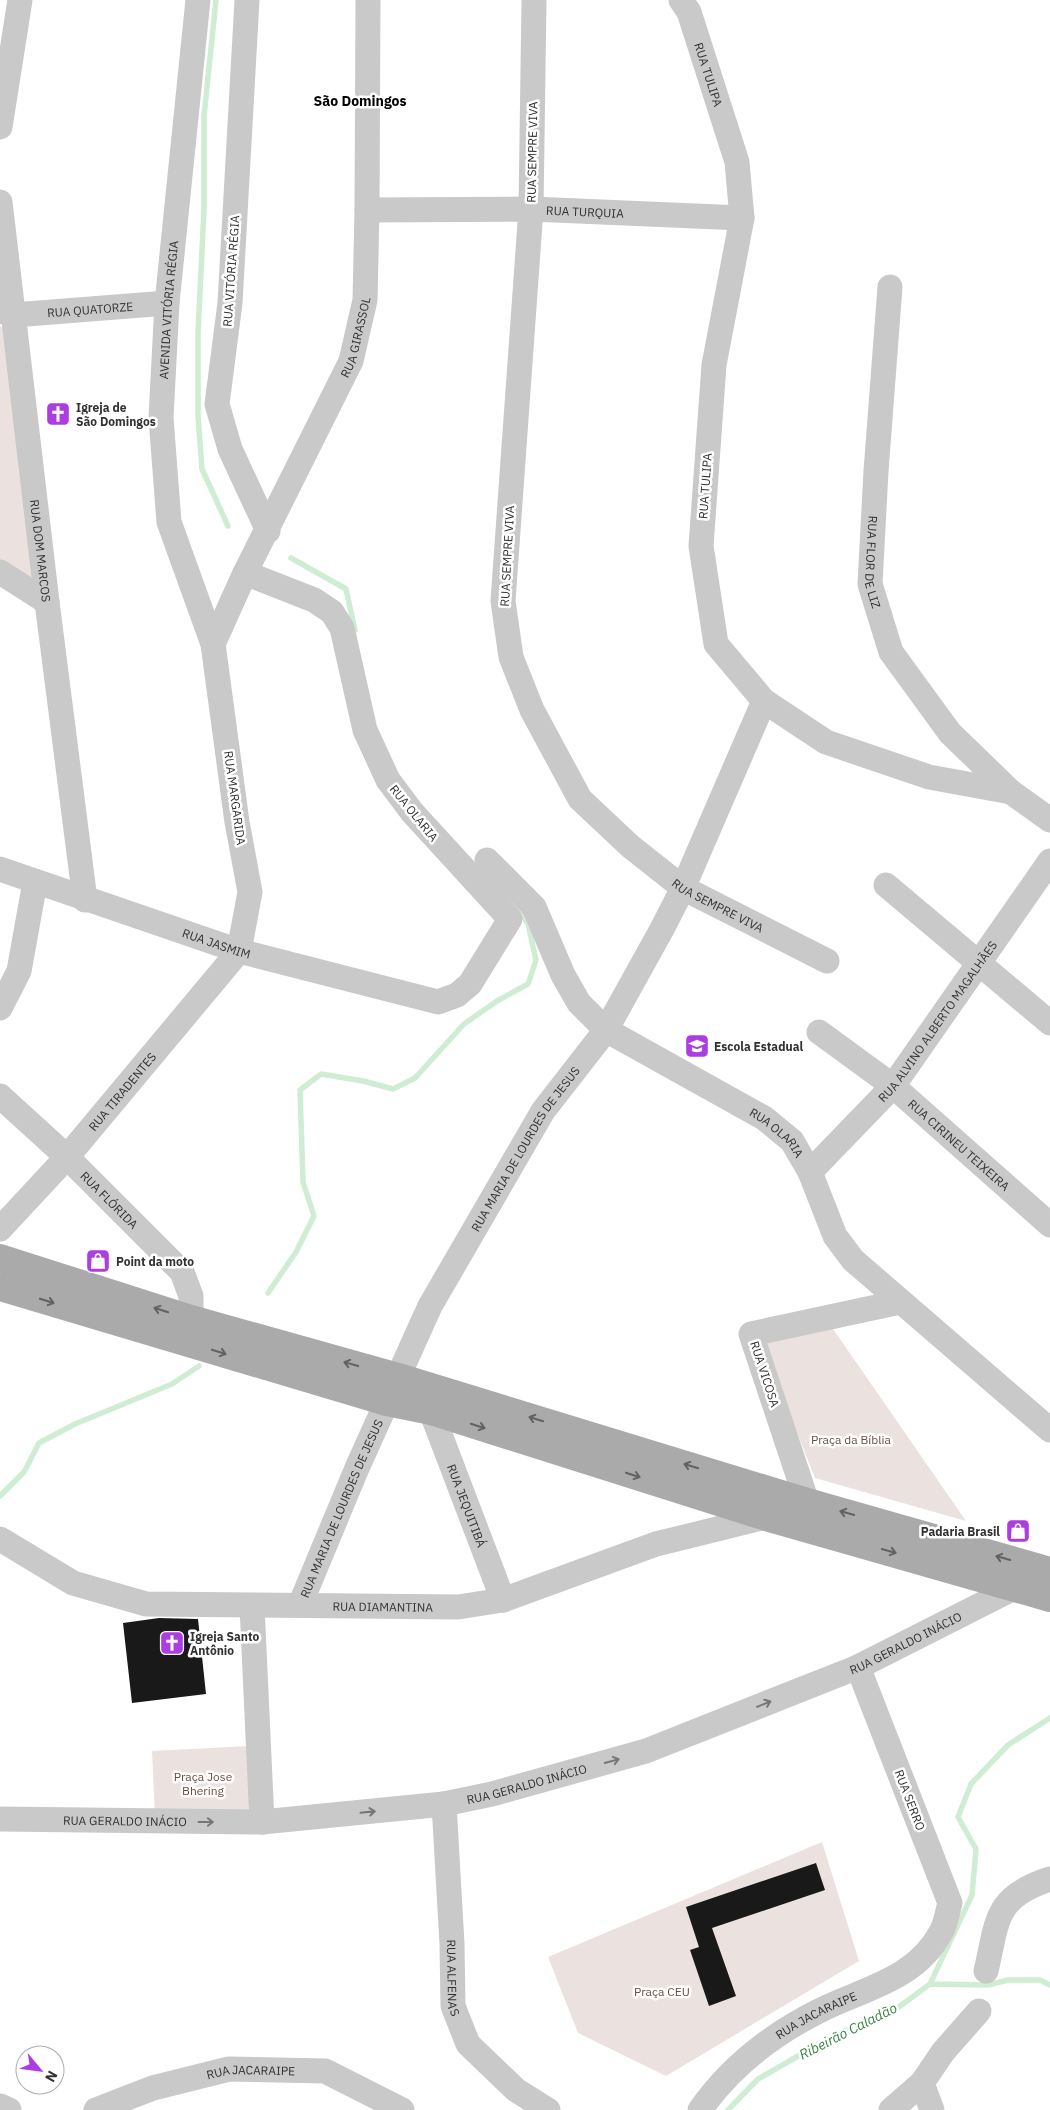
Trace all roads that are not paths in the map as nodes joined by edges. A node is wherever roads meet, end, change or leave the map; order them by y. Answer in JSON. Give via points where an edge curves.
{"nodes":[{"id":1,"x":20,"y":0,"type":"edge"},
{"id":2,"x":198,"y":0,"type":"edge"},
{"id":3,"x":247,"y":0,"type":"edge"},
{"id":4,"x":368,"y":0,"type":"edge"},
{"id":5,"x":534,"y":0,"type":"edge"},
{"id":6,"x":681,"y":0,"type":"edge"},
{"id":7,"x":0,"y":127,"type":"edge"},
{"id":8,"x":0,"y":202,"type":"edge"},
{"id":9,"x":531,"y":209,"type":"junction"},
{"id":10,"x":368,"y":210,"type":"junction"},
{"id":11,"x":742,"y":218,"type":"junction"},
{"id":12,"x":890,"y":287,"type":"dead end"},
{"id":13,"x":167,"y":303,"type":"junction"},
{"id":14,"x":7,"y":313,"type":"edge"},
{"id":15,"x":268,"y":531,"type":"junction"},
{"id":16,"x":0,"y":572,"type":"edge"},
{"id":17,"x":245,"y":573,"type":"junction"},
{"id":18,"x":47,"y":602,"type":"junction"},
{"id":19,"x":213,"y":644,"type":"junction"},
{"id":20,"x":764,"y":701,"type":"junction"},
{"id":21,"x":1011,"y":792,"type":"junction"},
{"id":22,"x":1050,"y":820,"type":"edge"},
{"id":23,"x":487,"y":860,"type":"dead end"},
{"id":24,"x":1050,"y":861,"type":"edge"},
{"id":25,"x":0,"y":869,"type":"edge"},
{"id":26,"x":35,"y":882,"type":"junction"},
{"id":27,"x":886,"y":885,"type":"dead end"},
{"id":28,"x":683,"y":888,"type":"junction"},
{"id":29,"x":85,"y":900,"type":"junction"},
{"id":30,"x":239,"y":951,"type":"junction"},
{"id":31,"x":827,"y":961,"type":"dead end"},
{"id":32,"x":979,"y":962,"type":"junction"},
{"id":33,"x":438,"y":1002,"type":"joint"},
{"id":34,"x":0,"y":1008,"type":"edge"},
{"id":35,"x":1050,"y":1023,"type":"edge"},
{"id":36,"x":606,"y":1030,"type":"junction"},
{"id":37,"x":819,"y":1032,"type":"dead end"},
{"id":38,"x":893,"y":1086,"type":"junction"},
{"id":39,"x":0,"y":1096,"type":"edge"},
{"id":40,"x":68,"y":1157,"type":"junction"},
{"id":41,"x":810,"y":1172,"type":"junction"},
{"id":42,"x":1050,"y":1225,"type":"edge"},
{"id":43,"x":0,"y":1229,"type":"edge"},
{"id":44,"x":0,"y":1258,"type":"edge"},
{"id":45,"x":0,"y":1287,"type":"edge"},
{"id":46,"x":900,"y":1302,"type":"junction"},
{"id":47,"x":191,"y":1319,"type":"junction"},
{"id":48,"x":398,"y":1377,"type":"junction"},
{"id":49,"x":387,"y":1402,"type":"junction"},
{"id":50,"x":432,"y":1412,"type":"junction"},
{"id":51,"x":1050,"y":1430,"type":"edge"},
{"id":52,"x":807,"y":1502,"type":"junction"},
{"id":53,"x":766,"y":1517,"type":"junction"},
{"id":54,"x":0,"y":1539,"type":"edge"},
{"id":55,"x":1050,"y":1571,"type":"edge"},
{"id":56,"x":1016,"y":1587,"type":"junction"},
{"id":57,"x":1050,"y":1598,"type":"edge"},
{"id":58,"x":503,"y":1600,"type":"junction"},
{"id":59,"x":300,"y":1605,"type":"junction"},
{"id":60,"x":252,"y":1606,"type":"junction"},
{"id":61,"x":858,"y":1667,"type":"junction"},
{"id":62,"x":444,"y":1804,"type":"junction"},
{"id":63,"x":0,"y":1819,"type":"edge"},
{"id":64,"x":262,"y":1822,"type":"junction"},
{"id":65,"x":1050,"y":1879,"type":"edge"},
{"id":66,"x":941,"y":1933,"type":"joint"},
{"id":67,"x":986,"y":1971,"type":"dead end"},
{"id":68,"x":979,"y":2011,"type":"dead end"},
{"id":69,"x":922,"y":2083,"type":"junction"},
{"id":70,"x":0,"y":2106,"type":"edge"},
{"id":71,"x":9,"y":2110,"type":"edge"},
{"id":72,"x":96,"y":2110,"type":"edge"},
{"id":73,"x":402,"y":2110,"type":"edge"},
{"id":74,"x":548,"y":2110,"type":"edge"},
{"id":75,"x":700,"y":2110,"type":"edge"},
{"id":76,"x":891,"y":2110,"type":"edge"},
{"id":77,"x":932,"y":2110,"type":"edge"}],
"edges":[{"from":1,"to":7,"type":"street"},
{"from":2,"to":13,"type":"street","name":"AVENIDA VITÓRIA RÉGIA"},
{"from":3,"to":15,"type":"street","name":"RUA VITÓRIA RÉGIA","via":[[230,303],[217,404],[230,449]]},
{"from":4,"to":10,"type":"street","name":"RUA GIRASSOL"},
{"from":5,"to":9,"type":"street","name":"RUA SEMPRE VIVA"},
{"from":6,"to":11,"type":"street","name":"RUA TULIPA","via":[[689,12],[737,162]]},
{"from":8,"to":14,"type":"street","name":"RUA DOM MARCOS"},
{"from":9,"to":10,"type":"street","name":"RUA TURQUIA"},
{"from":9,"to":11,"type":"street","name":"RUA TURQUIA"},
{"from":9,"to":28,"type":"street","name":"RUA SEMPRE VIVA","via":[[503,601],[511,657],[532,710],[580,799],[630,846]]},
{"from":10,"to":15,"type":"street","name":"RUA GIRASSOL","via":[[364,300],[351,361]]},
{"from":11,"to":20,"type":"street","name":"RUA TULIPA","via":[[714,365],[701,546],[716,644]]},
{"from":12,"to":21,"type":"street","name":"RUA FLOR DE LIZ","via":[[870,584],[891,652],[950,733]]},
{"from":13,"to":14,"type":"street","name":"RUA QUATORZE"},
{"from":13,"to":19,"type":"street","name":"AVENIDA VITÓRIA RÉGIA","via":[[161,418],[169,522]]},
{"from":14,"to":18,"type":"street","name":"RUA DOM MARCOS"},
{"from":15,"to":17,"type":"street","name":"RUA GIRASSOL"},
{"from":16,"to":18,"type":"street"},
{"from":17,"to":19,"type":"street","name":"RUA GIRASSOL"},
{"from":17,"to":33,"type":"street","name":"RUA OLARIA","via":[[314,600],[332,612],[342,628],[365,730],[388,780],[412,812],[510,919],[470,984],[457,996]]},
{"from":18,"to":29,"type":"street","name":"RUA DOM MARCOS"},
{"from":19,"to":30,"type":"street","name":"RUA MARGARIDA","via":[[250,892]]},
{"from":20,"to":21,"type":"street","name":"RUA TULIPA","via":[[826,742],[929,777]]},
{"from":20,"to":28,"type":"street","name":"RUA MARIA DE LOURDES DE JESUS"},
{"from":21,"to":22,"type":"street","name":"RUA FLOR DE LIZ"},
{"from":23,"to":36,"type":"street","name":"RUA OLARIA","via":[[534,907],[562,975],[578,1002]]},
{"from":24,"to":32,"type":"street","name":"RUA ALVINO ALBERTO MAGALHÃES"},
{"from":25,"to":26,"type":"street","name":"RUA JASMIM"},
{"from":26,"to":29,"type":"street","name":"RUA JASMIM"},
{"from":26,"to":34,"type":"street","via":[[19,971]]},
{"from":27,"to":32,"type":"street"},
{"from":28,"to":31,"type":"street","name":"RUA SEMPRE VIVA"},
{"from":28,"to":36,"type":"street","name":"RUA MARIA DE LOURDES DE JESUS"},
{"from":29,"to":30,"type":"street","name":"RUA JASMIM"},
{"from":30,"to":33,"type":"street","name":"RUA JASMIM"},
{"from":30,"to":40,"type":"street","name":"RUA TIRADENTES"},
{"from":32,"to":35,"type":"street"},
{"from":32,"to":38,"type":"street","name":"RUA ALVINO ALBERTO MAGALHÃES"},
{"from":36,"to":41,"type":"street","name":"RUA OLARIA","via":[[764,1118],[792,1141]]},
{"from":36,"to":48,"type":"street","name":"RUA MARIA DE LOURDES DE JESUS","via":[[543,1111],[430,1306]]},
{"from":37,"to":38,"type":"street","name":"RUA CIRINEU TEIXEIRA"},
{"from":38,"to":41,"type":"street","name":"RUA ALVINO ALBERTO MAGALHÃES"},
{"from":38,"to":42,"type":"street","name":"RUA CIRINEU TEIXEIRA"},
{"from":39,"to":40,"type":"street","name":"RUA FLÓRIDA"},
{"from":40,"to":43,"type":"street","name":"RUA TIRADENTES"},
{"from":40,"to":47,"type":"street","name":"RUA FLÓRIDA","via":[[182,1272],[191,1296]]},
{"from":41,"to":46,"type":"street","name":"RUA OLARIA","via":[[835,1236],[852,1260]]},
{"from":47,"to":44,"type":"main road","one_way":true},
{"from":45,"to":49,"type":"main road","one_way":true},
{"from":46,"to":51,"type":"street","name":"RUA OLARIA"},
{"from":46,"to":52,"type":"street","name":"RUA VICOSA","via":[[752,1334]]},
{"from":48,"to":47,"type":"main road","one_way":true},
{"from":48,"to":49,"type":"street","name":"RUA MARIA DE LOURDES DE JESUS"},
{"from":52,"to":48,"type":"main road","one_way":true},
{"from":49,"to":50,"type":"main road"},
{"from":49,"to":59,"type":"street","name":"RUA MARIA DE LOURDES DE JESUS"},
{"from":50,"to":53,"type":"main road","one_way":true},
{"from":50,"to":58,"type":"street","name":"RUA JEQUITIBÁ"},
{"from":55,"to":52,"type":"main road","one_way":true},
{"from":53,"to":56,"type":"main road","one_way":true},
{"from":53,"to":58,"type":"street","name":"RUA DIAMANTINA","via":[[656,1544]]},
{"from":54,"to":60,"type":"street","name":"RUA DIAMANTINA","via":[[73,1583],[146,1604]]},
{"from":56,"to":57,"type":"main road"},
{"from":56,"to":61,"type":"street","name":"RUA GERALDO INÁCIO"},
{"from":58,"to":59,"type":"street","name":"RUA DIAMANTINA","via":[[458,1607]]},
{"from":59,"to":60,"type":"street","name":"RUA DIAMANTINA"},
{"from":60,"to":64,"type":"street"},
{"from":62,"to":61,"type":"street","name":"RUA GERALDO INÁCIO","one_way":true,"via":[[492,1794],[646,1751]]},
{"from":61,"to":66,"type":"street","name":"RUA SERRO","via":[[950,1904]]},
{"from":64,"to":62,"type":"street","name":"RUA GERALDO INÁCIO","one_way":true},
{"from":62,"to":74,"type":"street","name":"RUA ALFENAS","via":[[453,2006],[468,2044],[516,2090]]},
{"from":63,"to":64,"type":"street","name":"RUA GERALDO INÁCIO","one_way":true},
{"from":65,"to":67,"type":"street","via":[[1016,1893],[1000,1913]]},
{"from":66,"to":75,"type":"street","name":"RUA JACARAIPE","via":[[915,1965],[874,1989],[820,2010],[768,2040],[728,2074]]},
{"from":68,"to":69,"type":"street"},
{"from":69,"to":76,"type":"street"},
{"from":69,"to":77,"type":"street"},
{"from":70,"to":71,"type":"street"},
{"from":72,"to":73,"type":"street","name":"RUA JACARAIPE","via":[[153,2088],[229,2069],[325,2071]]}]}
